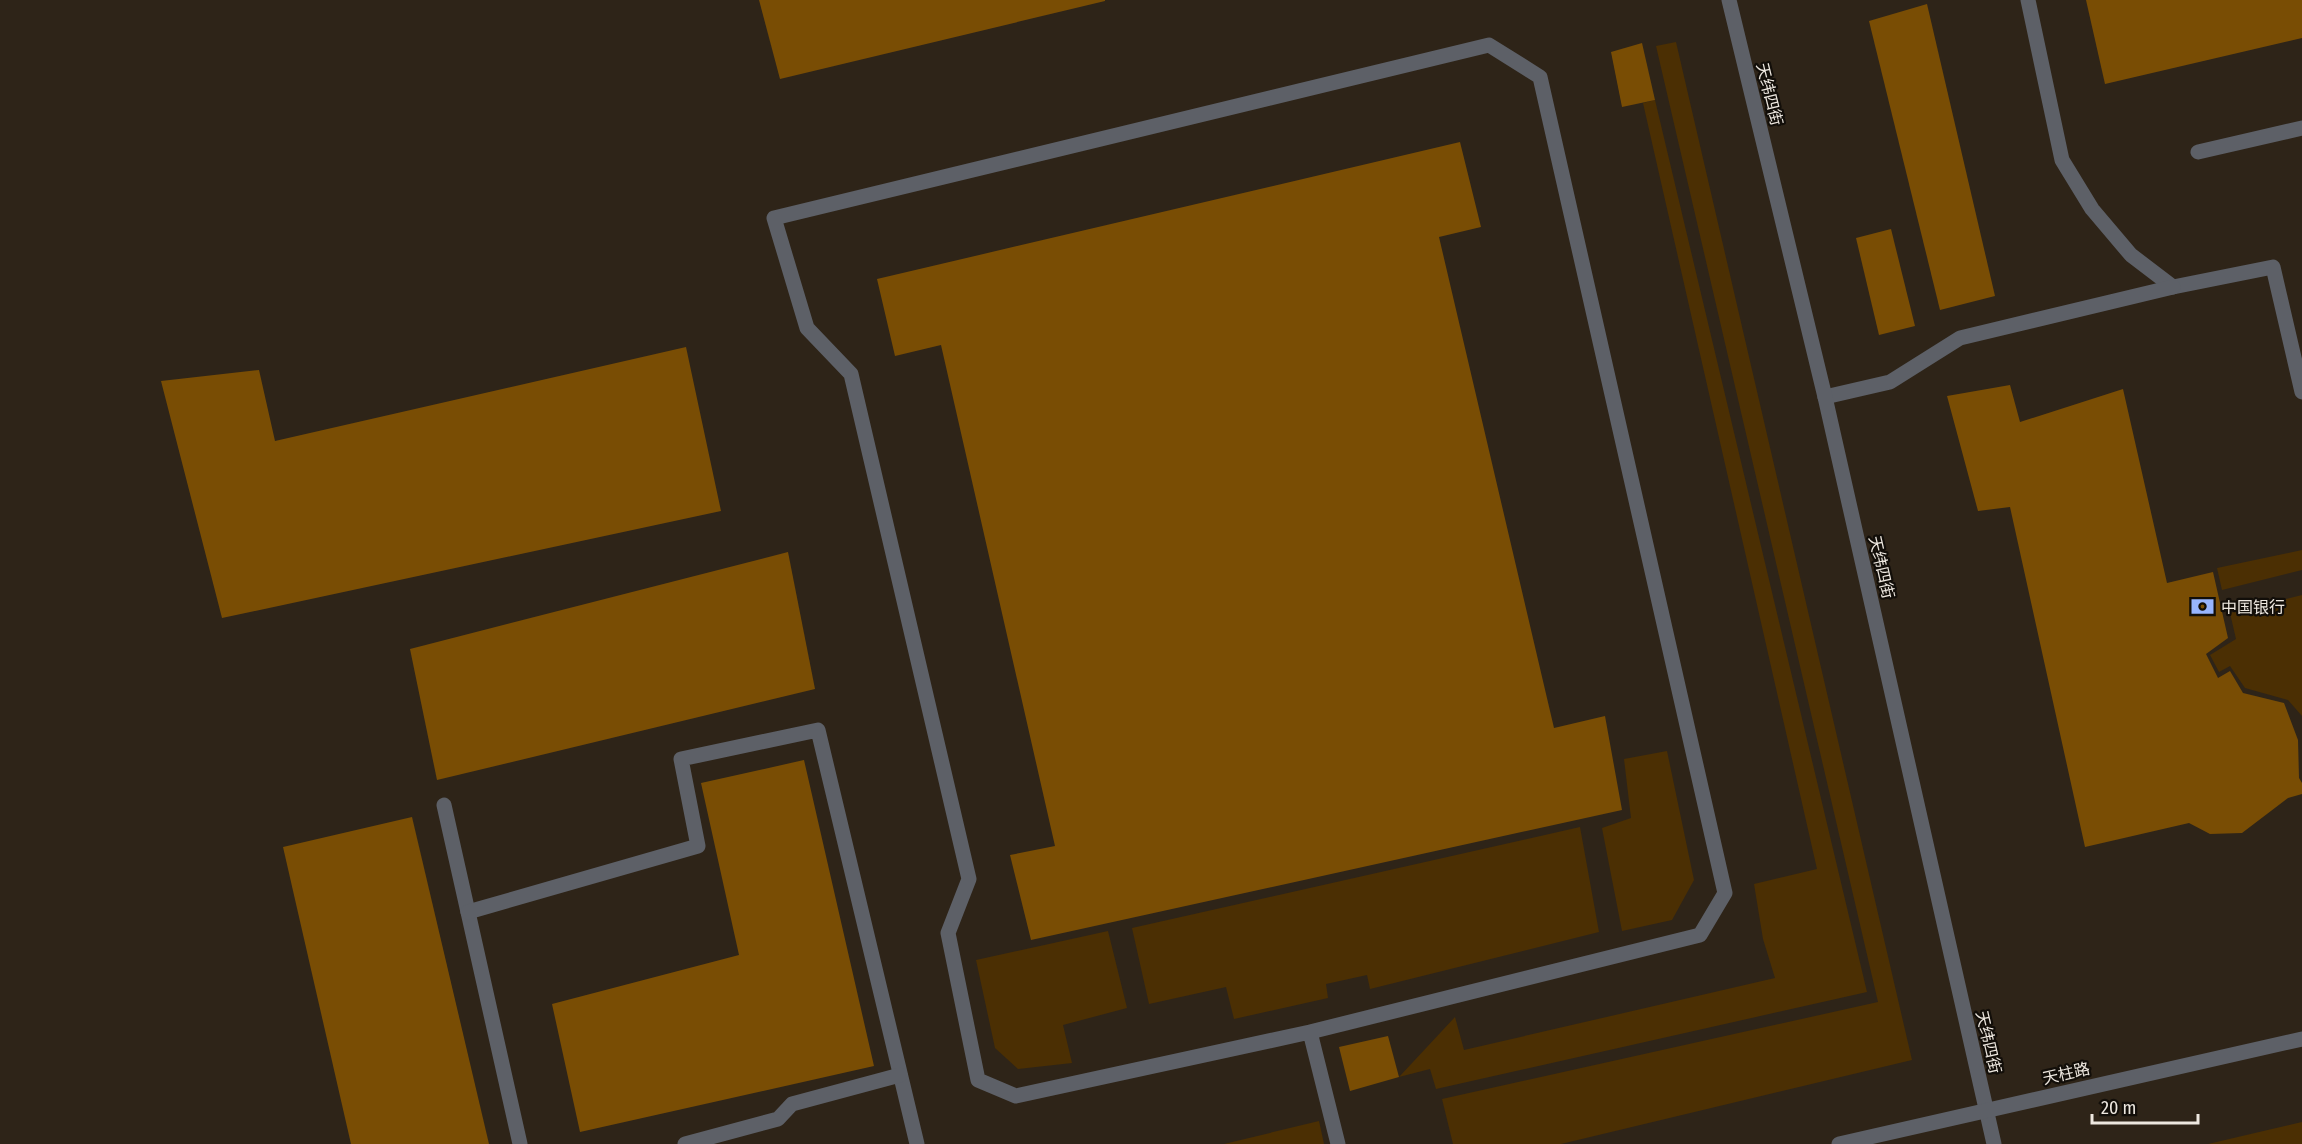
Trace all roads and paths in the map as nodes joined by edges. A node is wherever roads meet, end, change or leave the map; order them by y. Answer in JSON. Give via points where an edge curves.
{"nodes":[{"id":1,"x":1729,"y":0,"type":"edge"},
{"id":2,"x":2028,"y":0,"type":"edge"},
{"id":3,"x":2302,"y":128,"type":"edge"},
{"id":4,"x":2198,"y":152,"type":"dead end"},
{"id":5,"x":2173,"y":287,"type":"junction"},
{"id":6,"x":2302,"y":392,"type":"edge"},
{"id":7,"x":1825,"y":397,"type":"junction"},
{"id":8,"x":444,"y":805,"type":"dead end"},
{"id":9,"x":468,"y":912,"type":"junction"},
{"id":10,"x":1310,"y":1032,"type":"junction"},
{"id":11,"x":2302,"y":1039,"type":"edge"},
{"id":12,"x":900,"y":1075,"type":"junction"},
{"id":13,"x":1986,"y":1109,"type":"junction"},
{"id":14,"x":725,"y":1139,"type":"edge"},
{"id":15,"x":520,"y":1144,"type":"edge"},
{"id":16,"x":685,"y":1144,"type":"edge"},
{"id":17,"x":917,"y":1144,"type":"edge"},
{"id":18,"x":1338,"y":1144,"type":"edge"},
{"id":19,"x":1839,"y":1144,"type":"edge"},
{"id":20,"x":1994,"y":1144,"type":"edge"}],
"edges":[{"from":1,"to":7,"type":"street","name":"天纬四街"},
{"from":2,"to":5,"type":"street","via":[[2062,160],[2092,209],[2131,255]]},
{"from":3,"to":4,"type":"street"},
{"from":5,"to":6,"type":"street","via":[[2272,267]]},
{"from":5,"to":7,"type":"street","via":[[1960,338],[1890,382]]},
{"from":7,"to":13,"type":"street","name":"天纬四街"},
{"from":8,"to":9,"type":"street"},
{"from":9,"to":12,"type":"street","via":[[698,846],[681,759],[818,730]]},
{"from":9,"to":15,"type":"street"},
{"from":10,"to":10,"type":"street","via":[[1700,935],[1725,893],[1540,77],[1489,45],[774,218],[807,328],[851,374],[969,879],[948,933],[978,1080],[1016,1096]]},
{"from":10,"to":18,"type":"street"},
{"from":11,"to":13,"type":"street","name":"天柱路"},
{"from":12,"to":14,"type":"street","via":[[792,1104],[778,1119]]},
{"from":12,"to":17,"type":"street"},
{"from":13,"to":19,"type":"street","name":"天柱路"},
{"from":13,"to":20,"type":"street","name":"天纬四街"},
{"from":14,"to":16,"type":"street"}]}
